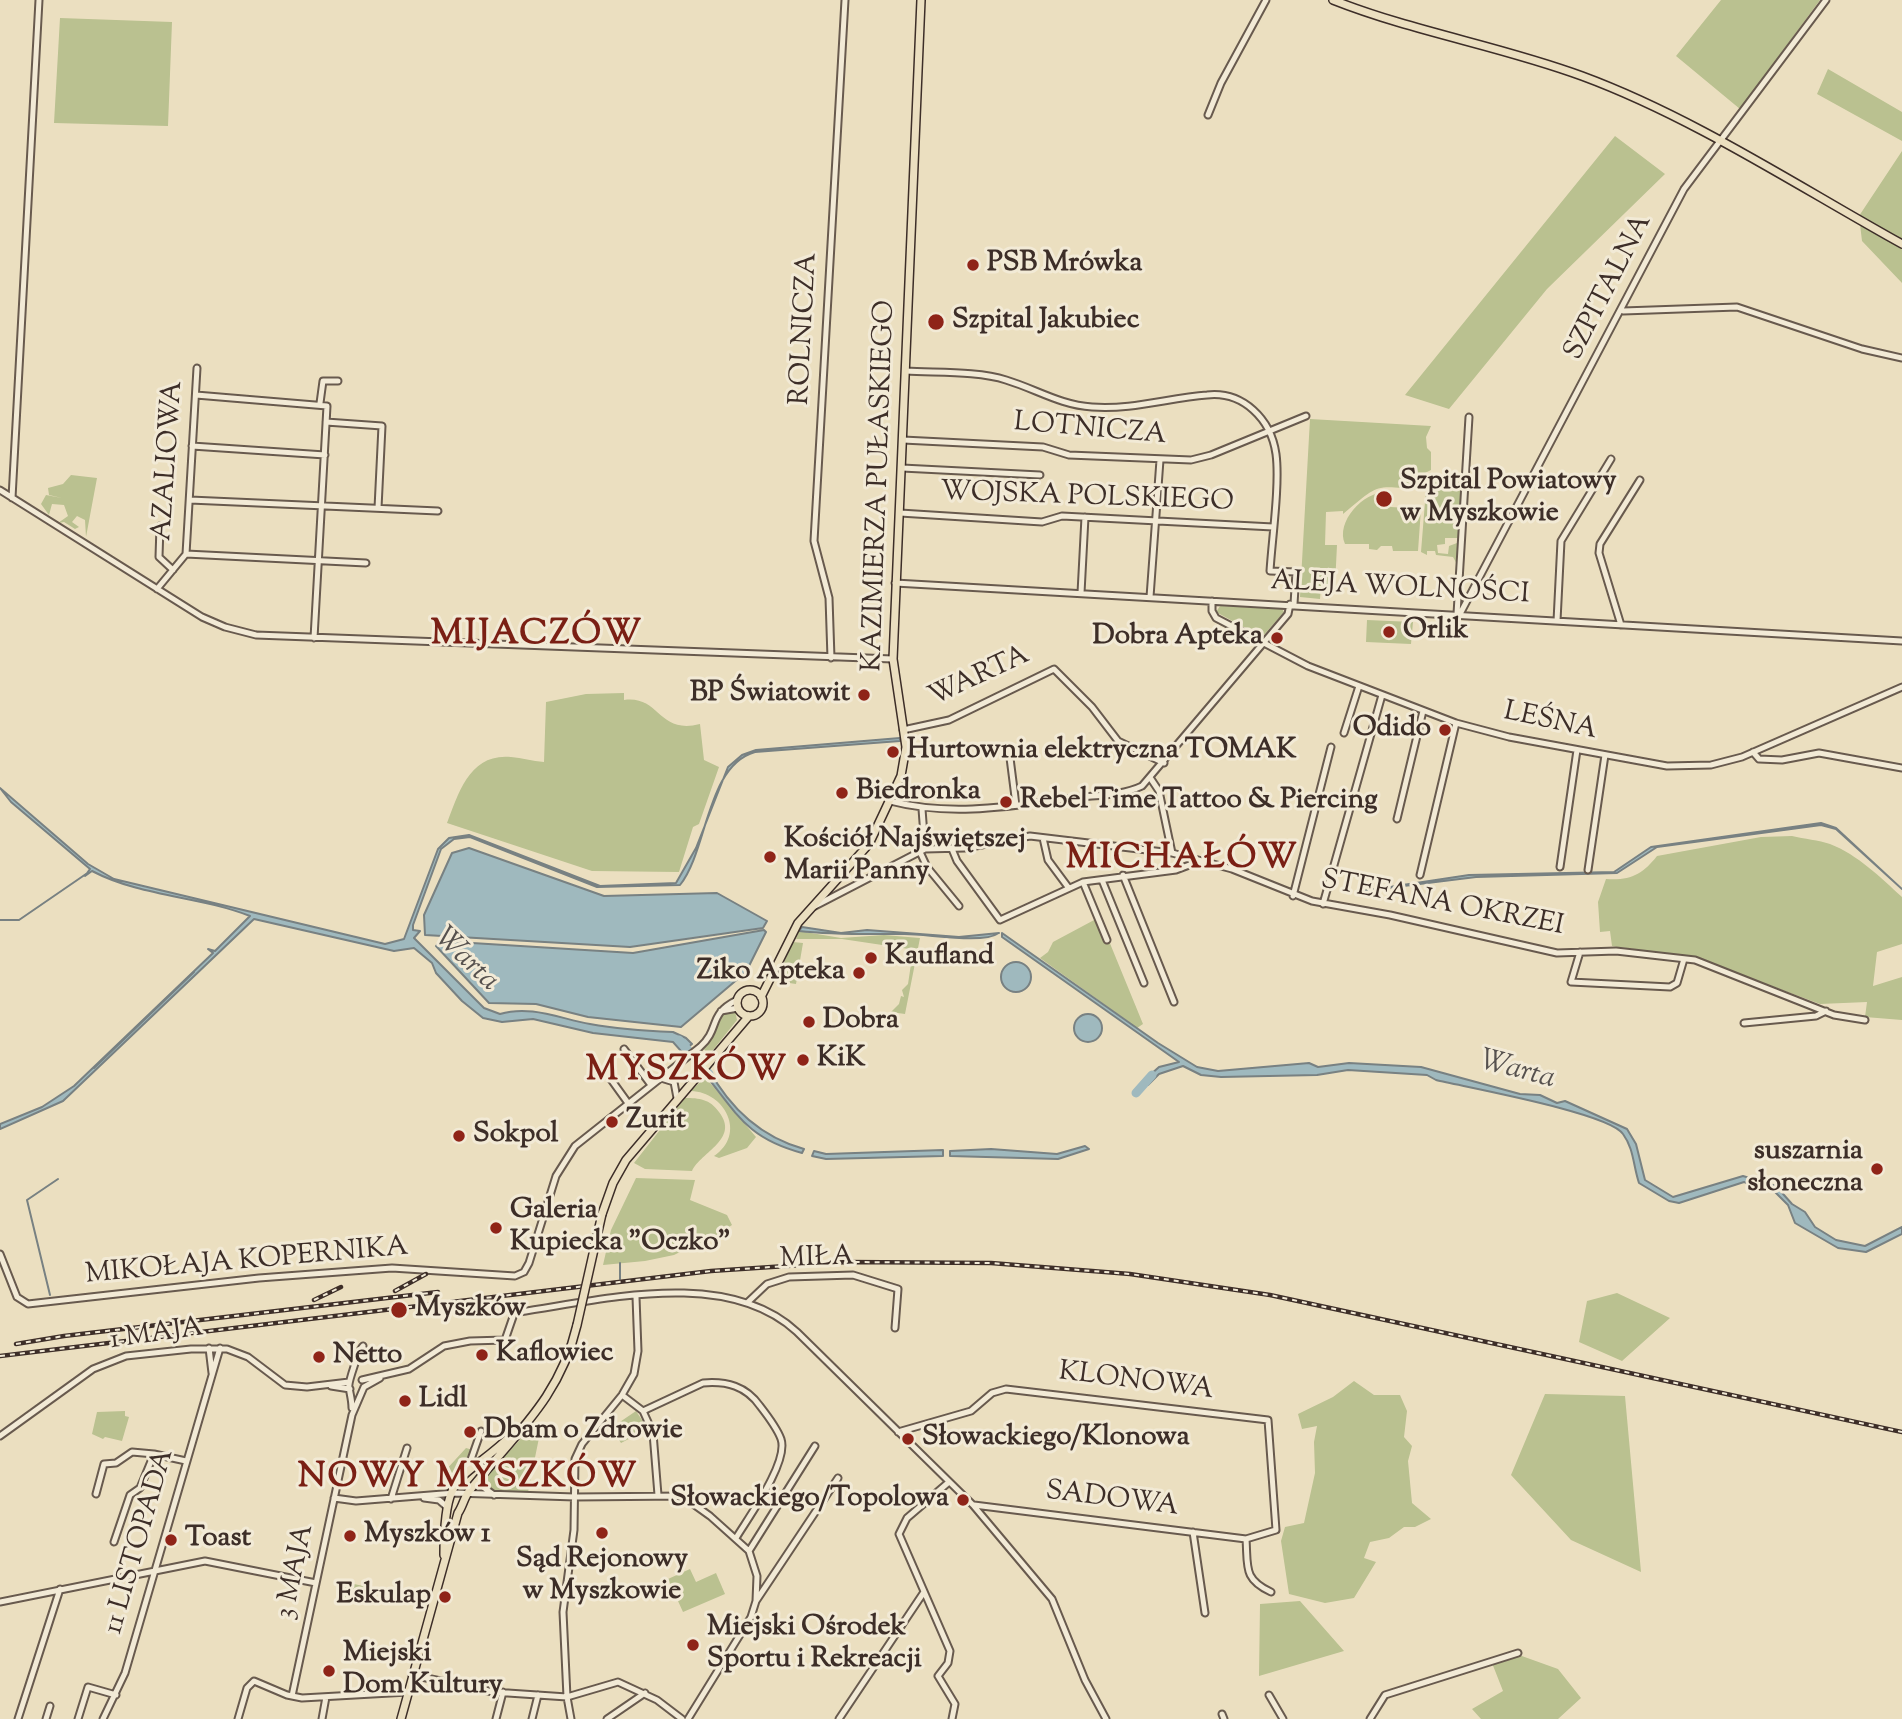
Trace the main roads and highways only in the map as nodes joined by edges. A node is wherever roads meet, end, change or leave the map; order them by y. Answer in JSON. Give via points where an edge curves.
{"nodes":[{"id":1,"x":921,"y":0,"type":"edge"},
{"id":2,"x":1333,"y":0,"type":"edge"},
{"id":3,"x":1902,"y":244,"type":"edge"},
{"id":4,"x":773,"y":974,"type":"junction"},
{"id":5,"x":754,"y":990,"type":"junction"},
{"id":6,"x":761,"y":997,"type":"junction"},
{"id":7,"x":741,"y":1009,"type":"junction"},
{"id":8,"x":532,"y":1418,"type":"junction"},
{"id":9,"x":444,"y":1562,"type":"junction"},
{"id":10,"x":401,"y":1719,"type":"edge"}],
"edges":[{"from":1,"to":4,"type":"main road","name":"KAZIMIERZA PUŁASKIEGO","via":[[893,659],[905,765],[869,844],[798,923]]},
{"from":2,"to":3,"type":"main road","via":[[1583,76],[1659,110]]},
{"from":4,"to":5,"type":"main road","name":"KAZIMIERZA PUŁASKIEGO"},
{"from":4,"to":6,"type":"main road","name":"KAZIMIERZA PUŁASKIEGO"},
{"from":5,"to":6,"type":"main road"},
{"from":5,"to":7,"type":"main road","name":"KAZIMIERZA PUŁASKIEGO","via":[[742,992]]},
{"from":6,"to":7,"type":"main road","name":"KAZIMIERZA PUŁASKIEGO","via":[[761,1009]]},
{"from":7,"to":8,"type":"main road","bridge":true,"via":[[734,1032],[621,1168],[603,1214],[561,1374]]},
{"from":8,"to":9,"type":"main road","via":[[467,1493]]},
{"from":8,"to":9,"type":"main road","via":[[468,1468],[446,1506]]},
{"from":9,"to":10,"type":"main road"}]}
